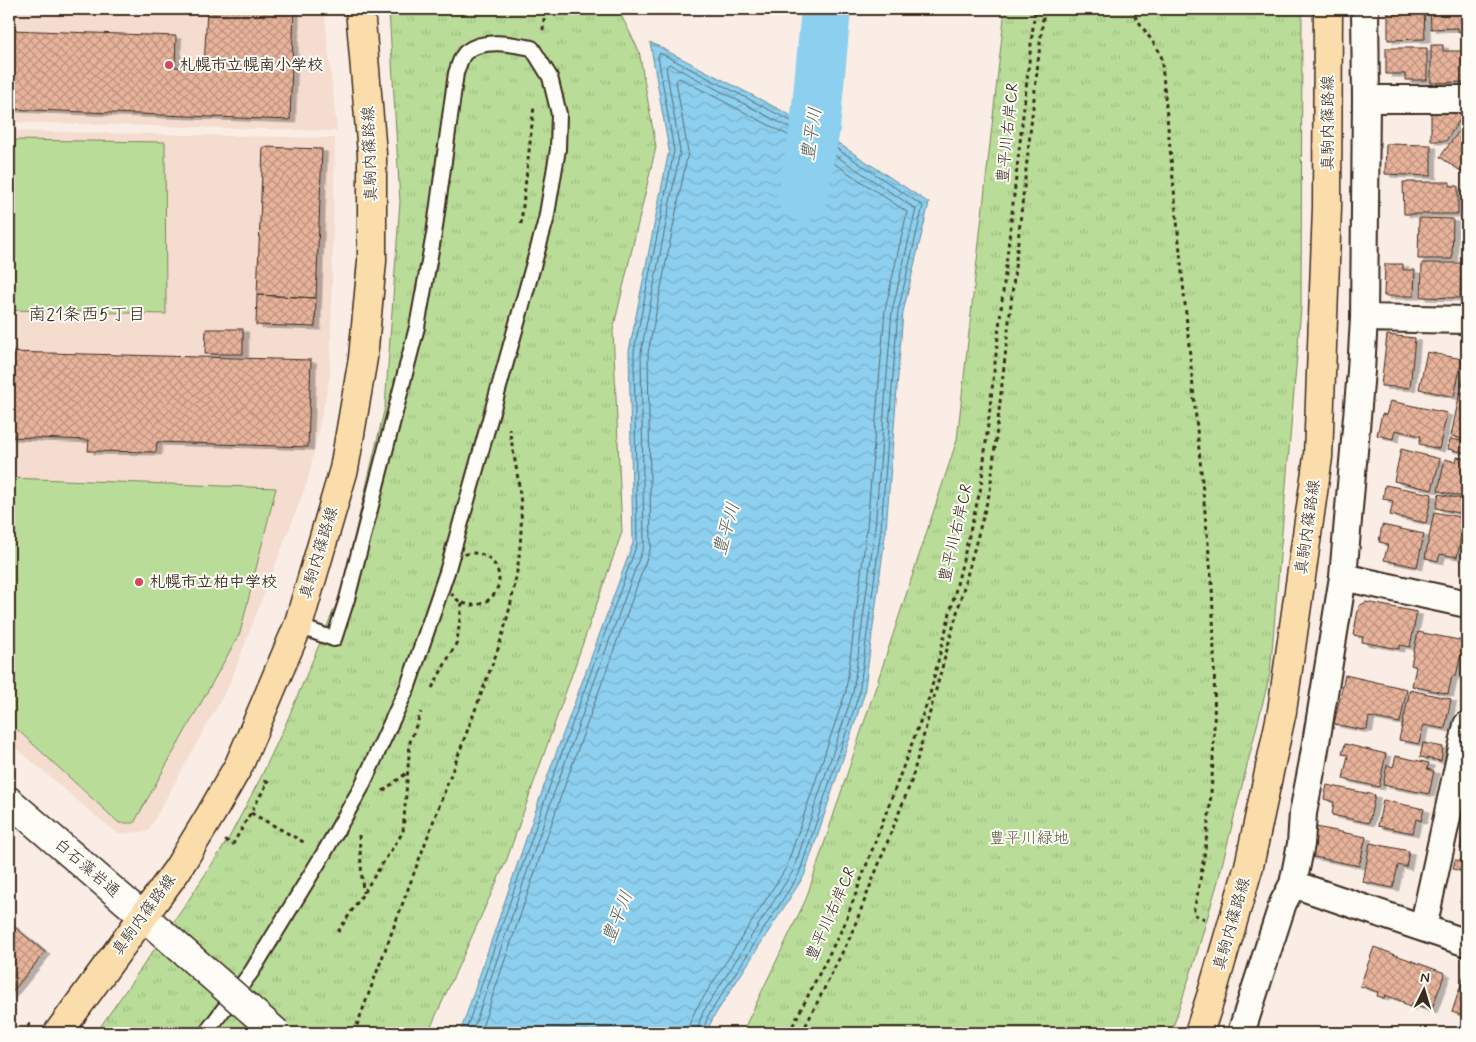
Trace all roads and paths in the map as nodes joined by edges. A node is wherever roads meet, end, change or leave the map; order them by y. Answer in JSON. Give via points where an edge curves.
{"nodes":[{"id":1,"x":360,"y":9,"type":"edge"},
{"id":2,"x":1035,"y":9,"type":"edge"},
{"id":3,"x":1044,"y":9,"type":"edge"},
{"id":4,"x":1130,"y":9,"type":"edge"},
{"id":5,"x":1328,"y":9,"type":"edge"},
{"id":6,"x":1365,"y":9,"type":"edge"},
{"id":7,"x":1366,"y":99,"type":"junction"},
{"id":8,"x":1467,"y":99,"type":"edge"},
{"id":9,"x":1364,"y":318,"type":"junction"},
{"id":10,"x":1467,"y":320,"type":"edge"},
{"id":11,"x":447,"y":572,"type":"junction"},
{"id":12,"x":1343,"y":577,"type":"junction"},
{"id":13,"x":462,"y":603,"type":"junction"},
{"id":14,"x":1467,"y":604,"type":"edge"},
{"id":15,"x":298,"y":626,"type":"junction"},
{"id":16,"x":431,"y":689,"type":"dead end"},
{"id":17,"x":423,"y":706,"type":"dead end"},
{"id":18,"x":1467,"y":725,"type":"edge"},
{"id":19,"x":408,"y":771,"type":"junction"},
{"id":20,"x":268,"y":782,"type":"dead end"},
{"id":21,"x":379,"y":795,"type":"dead end"},
{"id":22,"x":9,"y":801,"type":"edge"},
{"id":23,"x":251,"y":813,"type":"junction"},
{"id":24,"x":358,"y":830,"type":"dead end"},
{"id":25,"x":304,"y":842,"type":"dead end"},
{"id":26,"x":233,"y":844,"type":"dead end"},
{"id":27,"x":1293,"y":884,"type":"junction"},
{"id":28,"x":363,"y":894,"type":"junction"},
{"id":29,"x":142,"y":917,"type":"junction"},
{"id":30,"x":1212,"y":922,"type":"dead end"},
{"id":31,"x":1423,"y":928,"type":"junction"},
{"id":32,"x":338,"y":932,"type":"dead end"},
{"id":33,"x":1467,"y":943,"type":"edge"},
{"id":34,"x":58,"y":1033,"type":"edge"},
{"id":35,"x":206,"y":1033,"type":"edge"},
{"id":36,"x":277,"y":1033,"type":"edge"},
{"id":37,"x":789,"y":1033,"type":"edge"},
{"id":38,"x":802,"y":1033,"type":"edge"},
{"id":39,"x":1199,"y":1033,"type":"edge"},
{"id":40,"x":1241,"y":1033,"type":"edge"}],
"edges":[{"from":1,"to":15,"type":"main road","name":"真駒内篠路線","via":[[372,154],[372,261],[364,358],[344,469]]},
{"from":2,"to":37,"type":"path","name":"豊平川右岸CR","via":[[980,487],[929,698],[844,924]]},
{"from":3,"to":38,"type":"path","via":[[990,491],[911,782],[851,935]]},
{"from":4,"to":30,"type":"path","via":[[1161,54],[1212,585],[1214,753],[1193,914]]},
{"from":5,"to":39,"type":"main road","name":"真駒内篠路線","via":[[1328,207],[1318,457],[1282,711],[1249,866]]},
{"from":6,"to":7,"type":"street"},
{"from":7,"to":8,"type":"street"},
{"from":7,"to":9,"type":"street"},
{"from":9,"to":10,"type":"street"},
{"from":9,"to":12,"type":"street"},
{"from":11,"to":13,"type":"path","via":[[449,590]]},
{"from":11,"to":13,"type":"path","via":[[456,558],[472,552],[488,557],[498,570],[499,586],[488,601],[480,605]]},
{"from":11,"to":15,"type":"lane","via":[[546,220],[558,148],[559,114],[550,77],[532,48],[516,44],[476,47],[460,60],[417,327],[347,599],[334,638]]},
{"from":11,"to":35,"type":"lane","via":[[408,686],[361,788],[252,971]]},
{"from":12,"to":14,"type":"street"},
{"from":12,"to":27,"type":"street"},
{"from":13,"to":16,"type":"path","via":[[457,642]]},
{"from":15,"to":29,"type":"main road","name":"真駒内篠路線","via":[[239,765],[177,870]]},
{"from":17,"to":19,"type":"path","via":[[410,742]]},
{"from":18,"to":31,"type":"street"},
{"from":19,"to":21,"type":"path"},
{"from":19,"to":28,"type":"path","via":[[403,832]]},
{"from":20,"to":23,"type":"path"},
{"from":22,"to":29,"type":"main road","name":"白石藻岩通"},
{"from":23,"to":25,"type":"path"},
{"from":23,"to":26,"type":"path"},
{"from":24,"to":28,"type":"path"},
{"from":27,"to":31,"type":"street"},
{"from":27,"to":40,"type":"street","via":[[1283,903]]},
{"from":28,"to":32,"type":"path"},
{"from":29,"to":34,"type":"main road","name":"真駒内篠路線"},
{"from":29,"to":36,"type":"main road","name":"白石藻岩通","bridge":true},
{"from":31,"to":33,"type":"street"}]}
